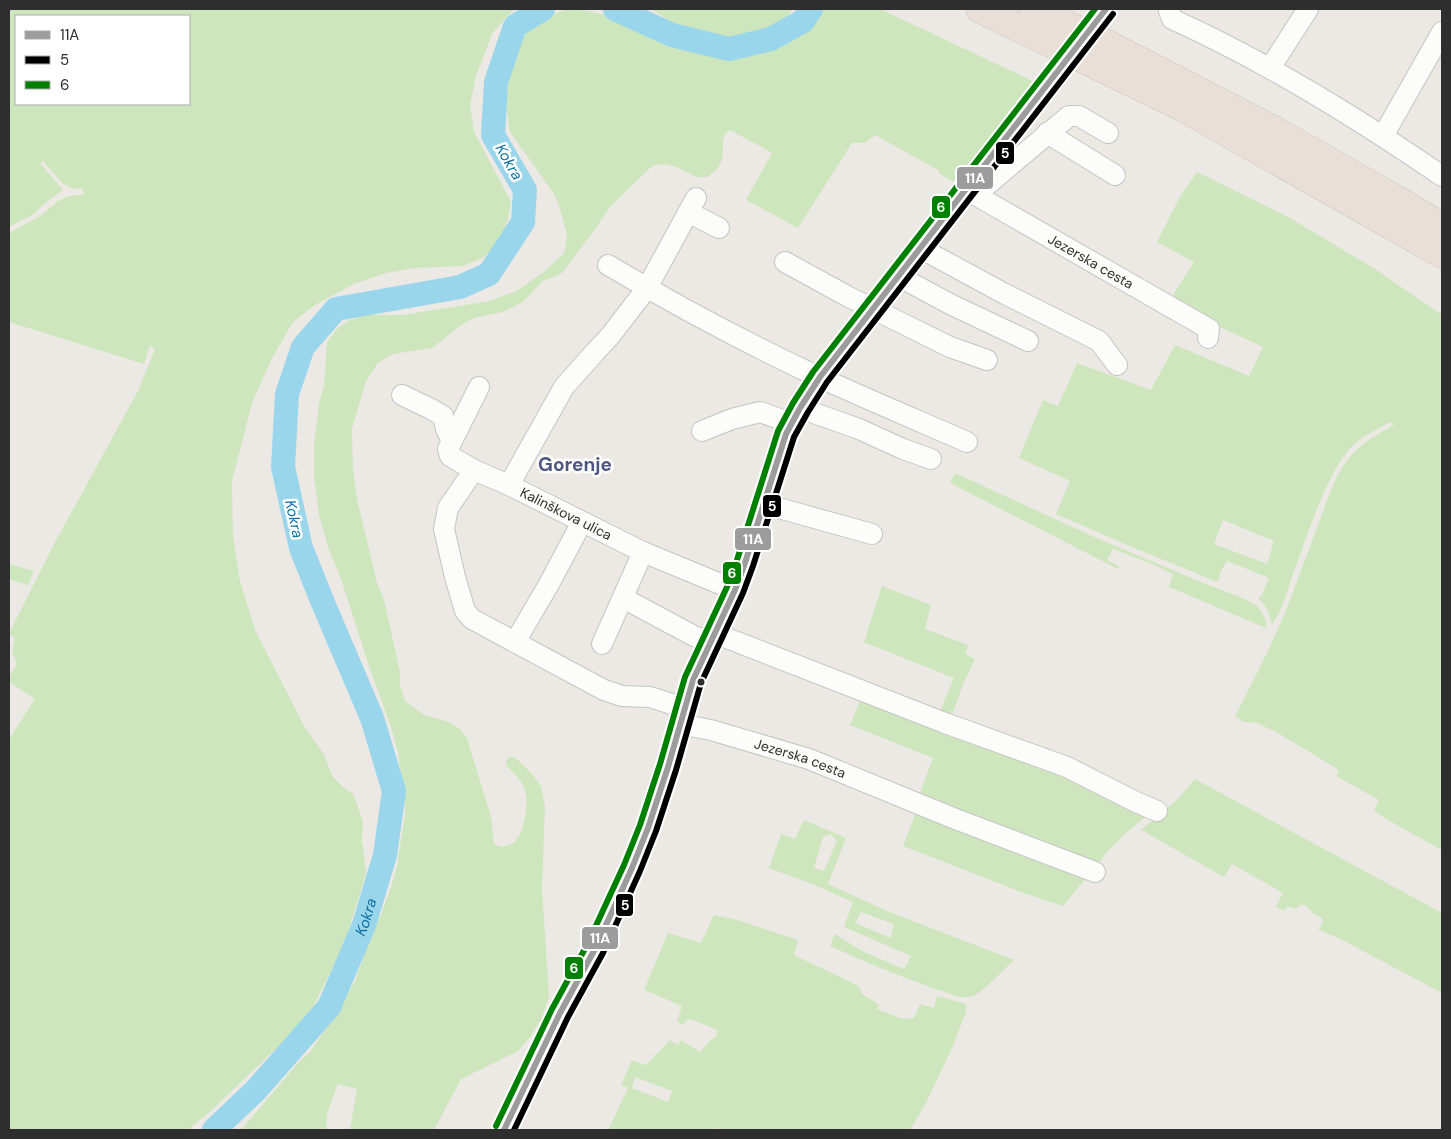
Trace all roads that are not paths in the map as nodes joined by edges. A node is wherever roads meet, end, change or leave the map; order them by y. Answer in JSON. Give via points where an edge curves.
{"nodes":[{"id":1,"x":980,"y":9,"type":"edge"},
{"id":2,"x":1034,"y":9,"type":"edge"},
{"id":3,"x":1106,"y":9,"type":"edge"},
{"id":4,"x":1170,"y":9,"type":"edge"},
{"id":5,"x":1308,"y":9,"type":"edge"},
{"id":6,"x":1442,"y":32,"type":"edge"},
{"id":7,"x":1270,"y":68,"type":"junction"},
{"id":8,"x":1047,"y":133,"type":"junction"},
{"id":9,"x":1108,"y":133,"type":"dead end"},
{"id":10,"x":1383,"y":136,"type":"junction"},
{"id":11,"x":1115,"y":175,"type":"dead end"},
{"id":12,"x":1442,"y":176,"type":"edge"},
{"id":13,"x":970,"y":192,"type":"junction"},
{"id":14,"x":1442,"y":227,"type":"edge"},
{"id":15,"x":719,"y":228,"type":"dead end"},
{"id":16,"x":920,"y":248,"type":"junction"},
{"id":17,"x":1442,"y":254,"type":"edge"},
{"id":18,"x":785,"y":262,"type":"dead end"},
{"id":19,"x":608,"y":265,"type":"dead end"},
{"id":20,"x":898,"y":276,"type":"junction"},
{"id":21,"x":647,"y":288,"type":"junction"},
{"id":22,"x":874,"y":308,"type":"junction"},
{"id":23,"x":1208,"y":338,"type":"dead end"},
{"id":24,"x":1028,"y":341,"type":"dead end"},
{"id":25,"x":987,"y":360,"type":"dead end"},
{"id":26,"x":1117,"y":365,"type":"dead end"},
{"id":27,"x":820,"y":377,"type":"junction"},
{"id":28,"x":479,"y":388,"type":"dead end"},
{"id":29,"x":402,"y":395,"type":"dead end"},
{"id":30,"x":796,"y":415,"type":"junction"},
{"id":31,"x":702,"y":431,"type":"dead end"},
{"id":32,"x":452,"y":441,"type":"junction"},
{"id":33,"x":968,"y":442,"type":"dead end"},
{"id":34,"x":931,"y":459,"type":"dead end"},
{"id":35,"x":474,"y":470,"type":"junction"},
{"id":36,"x":509,"y":484,"type":"junction"},
{"id":37,"x":764,"y":504,"type":"junction"},
{"id":38,"x":582,"y":522,"type":"junction"},
{"id":39,"x":872,"y":534,"type":"dead end"},
{"id":40,"x":643,"y":552,"type":"junction"},
{"id":41,"x":735,"y":590,"type":"junction"},
{"id":42,"x":623,"y":598,"type":"junction"},
{"id":43,"x":712,"y":638,"type":"junction"},
{"id":44,"x":515,"y":642,"type":"junction"},
{"id":45,"x":602,"y":644,"type":"dead end"},
{"id":46,"x":681,"y":716,"type":"junction"},
{"id":47,"x":1157,"y":811,"type":"dead end"},
{"id":48,"x":1095,"y":872,"type":"dead end"},
{"id":49,"x":504,"y":1130,"type":"edge"}],
"edges":[{"from":1,"to":17,"type":"highway","via":[[1182,107]]},
{"from":2,"to":14,"type":"highway","via":[[1274,130]]},
{"from":3,"to":13,"type":"street","bridge":true},
{"from":4,"to":7,"type":"street","via":[[1172,20]]},
{"from":5,"to":7,"type":"street"},
{"from":6,"to":10,"type":"street"},
{"from":7,"to":10,"type":"street"},
{"from":8,"to":9,"type":"street","via":[[1069,116],[1079,116]]},
{"from":8,"to":11,"type":"street"},
{"from":8,"to":13,"type":"street"},
{"from":10,"to":12,"type":"street"},
{"from":13,"to":16,"type":"street"},
{"from":13,"to":23,"type":"street","name":"Jezerska cesta","via":[[1209,329]]},
{"from":15,"to":21,"type":"street","name":"Kalinškova ulica","via":[[692,205]]},
{"from":16,"to":20,"type":"street"},
{"from":16,"to":26,"type":"street","via":[[1099,341]]},
{"from":18,"to":22,"type":"street"},
{"from":19,"to":21,"type":"street"},
{"from":20,"to":22,"type":"street"},
{"from":20,"to":24,"type":"street"},
{"from":21,"to":27,"type":"street"},
{"from":21,"to":36,"type":"street","name":"Kalinškova ulica","via":[[564,387]]},
{"from":22,"to":25,"type":"street","via":[[950,347]]},
{"from":22,"to":27,"type":"street"},
{"from":27,"to":30,"type":"street"},
{"from":27,"to":33,"type":"street"},
{"from":28,"to":32,"type":"street"},
{"from":29,"to":32,"type":"street","via":[[442,416]]},
{"from":30,"to":31,"type":"street","via":[[760,412]]},
{"from":30,"to":34,"type":"street","via":[[859,429]]},
{"from":30,"to":37,"type":"street","via":[[780,451]]},
{"from":32,"to":35,"type":"street","via":[[448,449],[450,456]]},
{"from":35,"to":36,"type":"street"},
{"from":35,"to":44,"type":"street","via":[[448,508],[444,529],[455,577],[465,611],[472,619]]},
{"from":36,"to":38,"type":"street","name":"Kalinškova ulica"},
{"from":37,"to":39,"type":"street"},
{"from":37,"to":41,"type":"street"},
{"from":38,"to":40,"type":"street","name":"Kalinškova ulica"},
{"from":38,"to":44,"type":"street"},
{"from":40,"to":41,"type":"street","name":"Kalinškova ulica"},
{"from":40,"to":42,"type":"street"},
{"from":41,"to":43,"type":"street"},
{"from":42,"to":43,"type":"street","via":[[694,636]]},
{"from":42,"to":45,"type":"street"},
{"from":43,"to":46,"type":"street"},
{"from":43,"to":47,"type":"street","via":[[1068,766]]},
{"from":44,"to":46,"type":"street","name":"Jezerska cesta","via":[[604,690],[622,696],[650,698]]},
{"from":46,"to":48,"type":"street","name":"Jezerska cesta","via":[[712,730],[809,759]]},
{"from":46,"to":49,"type":"street","via":[[668,767],[629,876]]}]}
